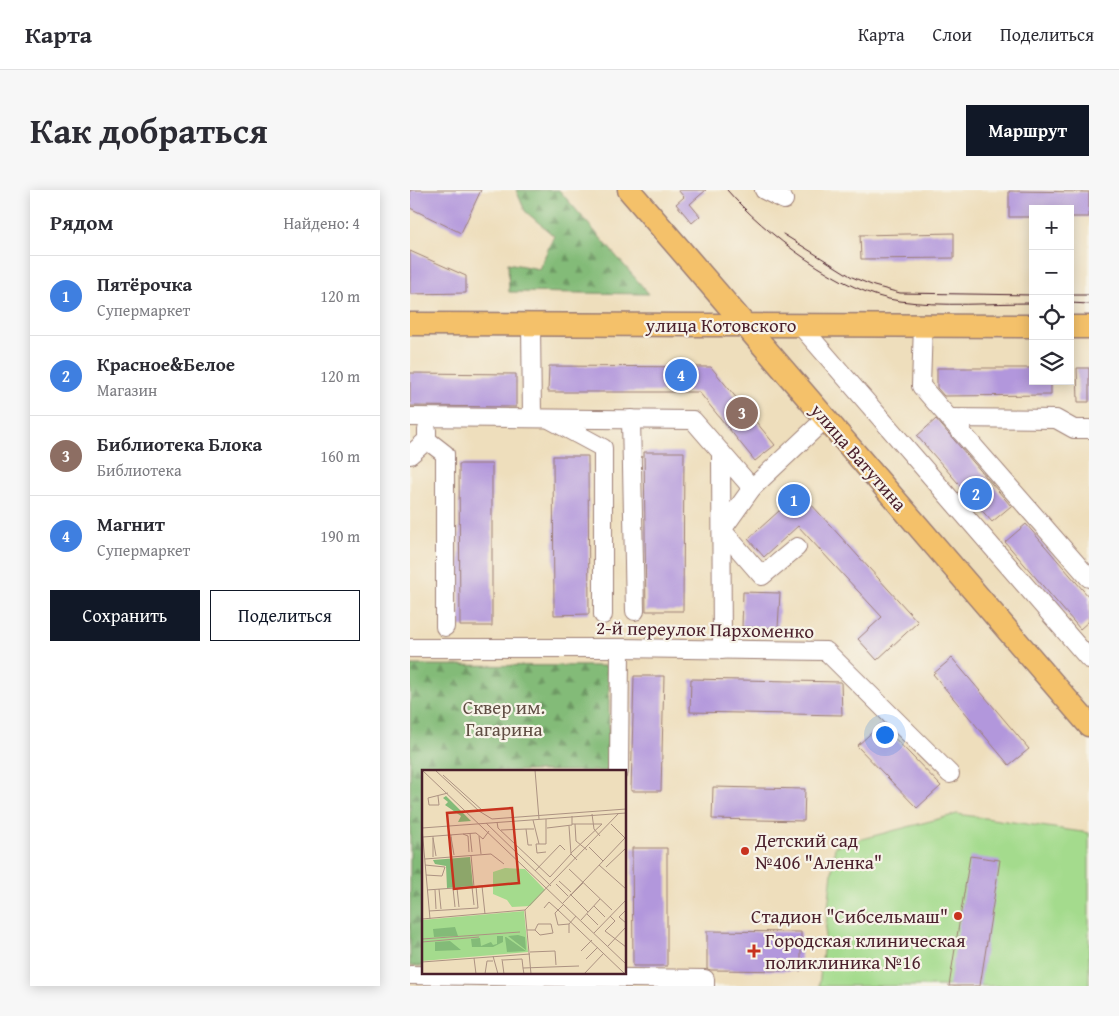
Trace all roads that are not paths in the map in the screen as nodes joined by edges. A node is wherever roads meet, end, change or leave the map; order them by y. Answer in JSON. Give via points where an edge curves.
{"nodes":[{"id":1,"x":629,"y":190,"type":"edge"},
{"id":2,"x":764,"y":190,"type":"edge"},
{"id":3,"x":784,"y":200,"type":"dead end"},
{"id":4,"x":410,"y":324,"type":"edge"},
{"id":5,"x":531,"y":324,"type":"junction"},
{"id":6,"x":744,"y":325,"type":"junction"},
{"id":7,"x":800,"y":325,"type":"junction"},
{"id":8,"x":923,"y":325,"type":"junction"},
{"id":9,"x":1029,"y":326,"type":"edge"},
{"id":10,"x":1074,"y":327,"type":"edge"},
{"id":11,"x":1089,"y":327,"type":"edge"},
{"id":12,"x":418,"y":417,"type":"edge"},
{"id":13,"x":540,"y":418,"type":"junction"},
{"id":14,"x":826,"y":418,"type":"junction"},
{"id":15,"x":949,"y":418,"type":"junction"},
{"id":16,"x":631,"y":419,"type":"junction"},
{"id":17,"x":1089,"y":429,"type":"edge"},
{"id":18,"x":427,"y":440,"type":"junction"},
{"id":19,"x":721,"y":452,"type":"junction"},
{"id":20,"x":410,"y":455,"type":"edge"},
{"id":21,"x":752,"y":488,"type":"junction"},
{"id":22,"x":722,"y":530,"type":"junction"},
{"id":23,"x":797,"y":547,"type":"dead end"},
{"id":24,"x":1089,"y":578,"type":"edge"},
{"id":25,"x":635,"y":612,"type":"dead end"},
{"id":26,"x":603,"y":615,"type":"dead end"},
{"id":27,"x":446,"y":628,"type":"dead end"},
{"id":28,"x":410,"y":648,"type":"edge"},
{"id":29,"x":620,"y":648,"type":"junction"},
{"id":30,"x":722,"y":650,"type":"junction"},
{"id":31,"x":1089,"y":659,"type":"edge"},
{"id":32,"x":1089,"y":725,"type":"edge"},
{"id":33,"x":619,"y":770,"type":"edge"},
{"id":34,"x":950,"y":774,"type":"dead end"},
{"id":35,"x":410,"y":975,"type":"edge"},
{"id":36,"x":618,"y":975,"type":"edge"},
{"id":37,"x":446,"y":981,"type":"edge"},
{"id":38,"x":595,"y":982,"type":"edge"},
{"id":39,"x":642,"y":982,"type":"edge"},
{"id":40,"x":705,"y":982,"type":"edge"}],
"edges":[{"from":1,"to":6,"type":"main road","name":"улица Ватутина"},
{"from":2,"to":3,"type":"street"},
{"from":4,"to":5,"type":"main road","name":"улица Котовского"},
{"from":5,"to":6,"type":"main road","name":"улица Котовского"},
{"from":5,"to":13,"type":"street"},
{"from":6,"to":7,"type":"main road","name":"улица Котовского"},
{"from":6,"to":14,"type":"main road","name":"улица Ватутина"},
{"from":7,"to":8,"type":"main road","name":"улица Котовского"},
{"from":7,"to":31,"type":"street"},
{"from":8,"to":9,"type":"main road","name":"улица Котовского"},
{"from":8,"to":15,"type":"street","via":[[921,386]]},
{"from":10,"to":11,"type":"main road"},
{"from":12,"to":13,"type":"street"},
{"from":12,"to":18,"type":"street"},
{"from":13,"to":16,"type":"street"},
{"from":13,"to":26,"type":"street","via":[[604,448]]},
{"from":14,"to":21,"type":"street"},
{"from":14,"to":32,"type":"main road","name":"улица Ватутина"},
{"from":15,"to":17,"type":"street","via":[[1056,419],[1074,429]]},
{"from":15,"to":24,"type":"street"},
{"from":16,"to":19,"type":"street","via":[[693,420]]},
{"from":16,"to":25,"type":"street"},
{"from":18,"to":20,"type":"street"},
{"from":18,"to":27,"type":"street","via":[[445,454]]},
{"from":19,"to":21,"type":"street"},
{"from":19,"to":22,"type":"street"},
{"from":21,"to":22,"type":"street"},
{"from":22,"to":23,"type":"street","via":[[762,576]]},
{"from":22,"to":30,"type":"street"},
{"from":28,"to":29,"type":"street","name":"2-й переулок Пархоменко"},
{"from":29,"to":30,"type":"street","name":"2-й переулок Пархоменко"},
{"from":29,"to":33,"type":"street"},
{"from":30,"to":34,"type":"street","name":"2-й переулок Пархоменко","via":[[826,651]]},
{"from":35,"to":37,"type":"street"},
{"from":36,"to":38,"type":"street"},
{"from":36,"to":39,"type":"street"},
{"from":37,"to":38,"type":"street"},
{"from":39,"to":40,"type":"street"}]}
